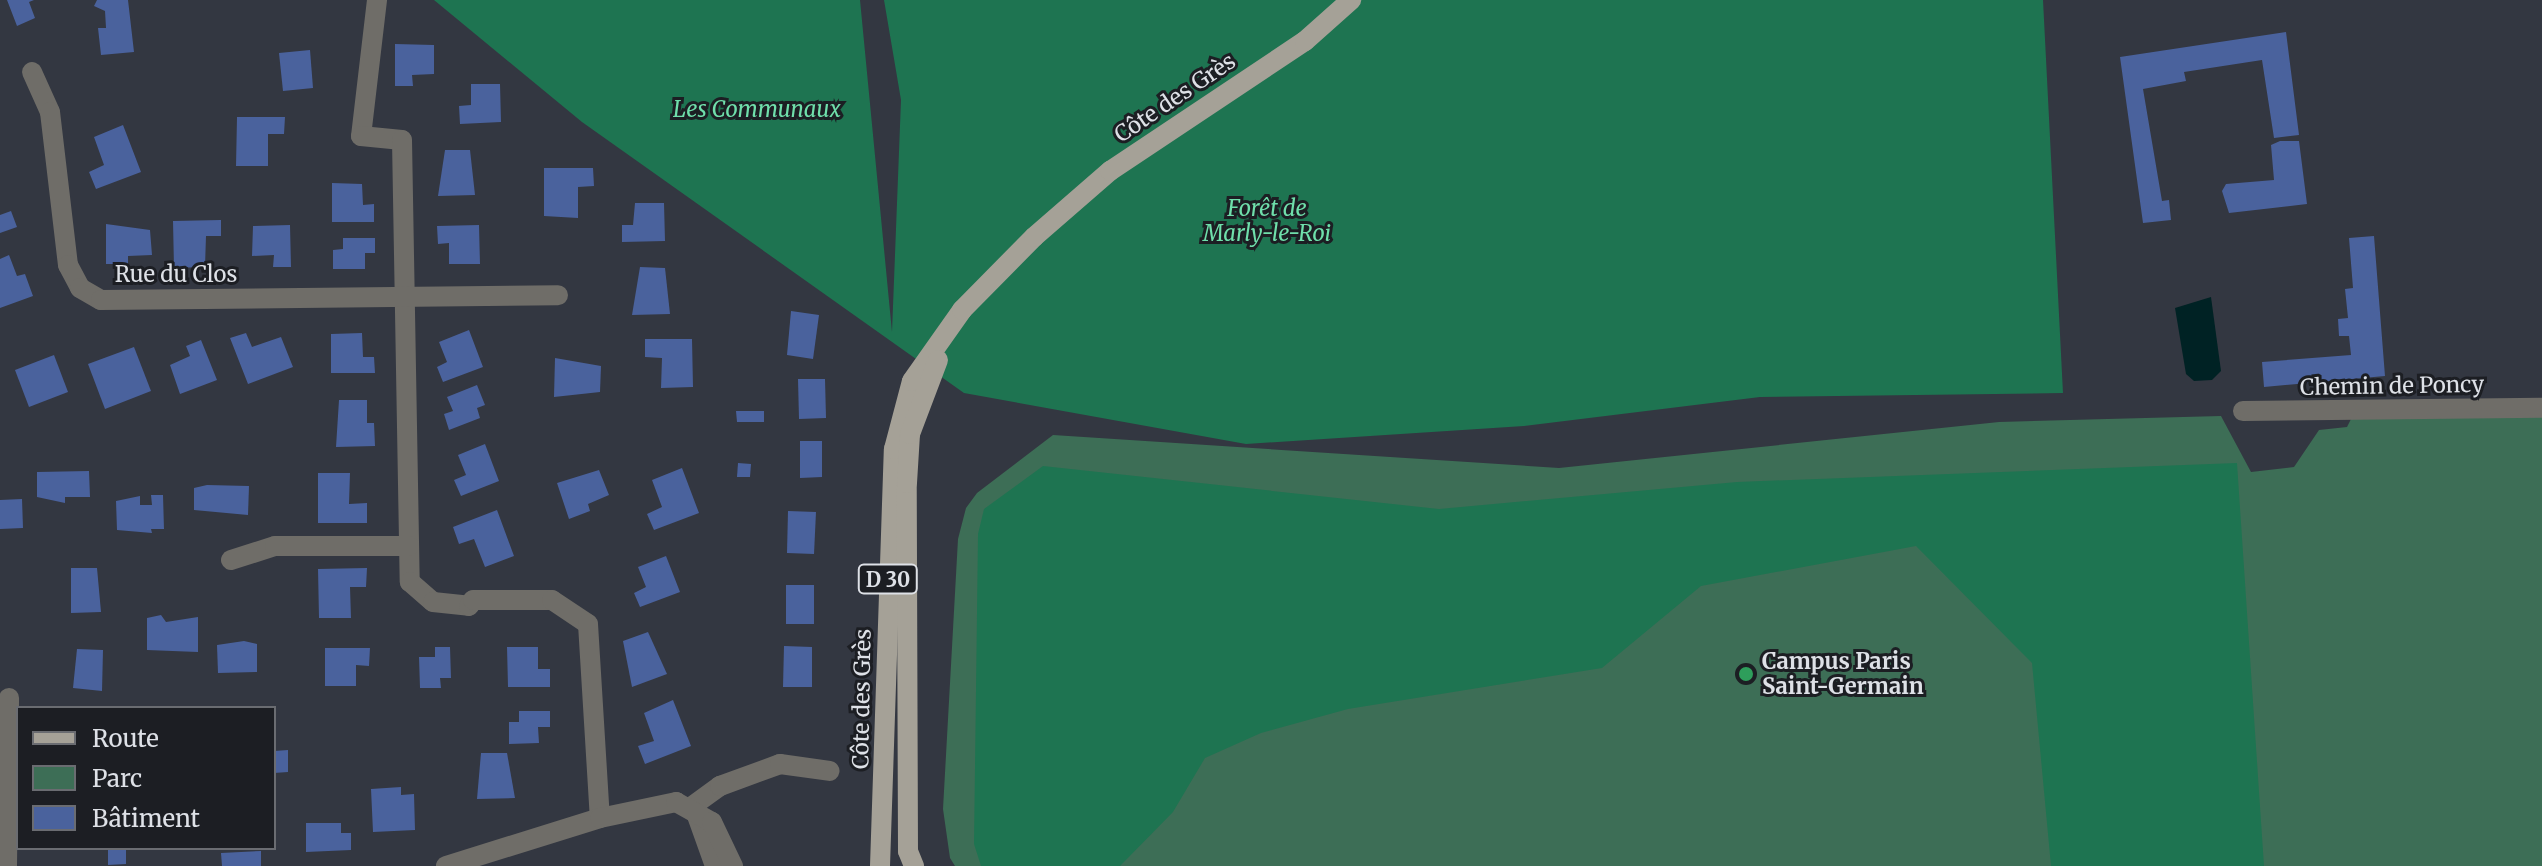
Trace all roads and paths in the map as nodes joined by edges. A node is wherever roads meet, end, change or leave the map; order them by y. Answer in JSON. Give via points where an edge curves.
{"nodes":[{"id":1,"x":377,"y":0,"type":"edge"},
{"id":2,"x":1351,"y":0,"type":"edge"},
{"id":3,"x":32,"y":72,"type":"dead end"},
{"id":4,"x":558,"y":295,"type":"dead end"},
{"id":5,"x":404,"y":298,"type":"junction"},
{"id":6,"x":962,"y":310,"type":"junction"},
{"id":7,"x":2542,"y":408,"type":"edge"},
{"id":8,"x":2243,"y":411,"type":"dead end"},
{"id":9,"x":409,"y":546,"type":"junction"},
{"id":10,"x":231,"y":560,"type":"dead end"},
{"id":11,"x":9,"y":698,"type":"dead end"},
{"id":12,"x":830,"y":771,"type":"dead end"},
{"id":13,"x":694,"y":810,"type":"junction"},
{"id":14,"x":600,"y":818,"type":"junction"},
{"id":15,"x":7,"y":866,"type":"edge"},
{"id":16,"x":446,"y":866,"type":"edge"},
{"id":17,"x":715,"y":866,"type":"edge"},
{"id":18,"x":733,"y":866,"type":"edge"},
{"id":19,"x":880,"y":866,"type":"edge"},
{"id":20,"x":914,"y":866,"type":"edge"}],
"edges":[{"from":1,"to":5,"type":"street","via":[[361,136],[402,140]]},
{"from":2,"to":6,"type":"main road","name":"Côte des Grès","number":"D 30","via":[[1305,41],[1110,171]]},
{"from":3,"to":5,"type":"street","name":"Rue du Clos","via":[[50,112],[68,265],[80,288],[101,300]]},
{"from":4,"to":5,"type":"street","name":"Rue du Clos"},
{"from":5,"to":9,"type":"street"},
{"from":6,"to":19,"type":"main road","name":"Côte des Grès","number":"D 30","via":[[912,381],[894,449]]},
{"from":6,"to":20,"type":"main road","name":"Côte des Grès","number":"D 30","via":[[931,372],[910,434],[908,851]]},
{"from":7,"to":8,"type":"street","name":"Chemin de Poncy"},
{"from":9,"to":10,"type":"street","via":[[275,546]]},
{"from":9,"to":14,"type":"street","via":[[410,582],[433,602],[469,606],[473,600],[552,600],[588,624]]},
{"from":11,"to":15,"type":"street"},
{"from":12,"to":13,"type":"street","via":[[780,764],[720,786]]},
{"from":13,"to":14,"type":"street","via":[[676,802]]},
{"from":13,"to":17,"type":"street"},
{"from":13,"to":18,"type":"street","via":[[712,822]]},
{"from":14,"to":16,"type":"street"}]}
